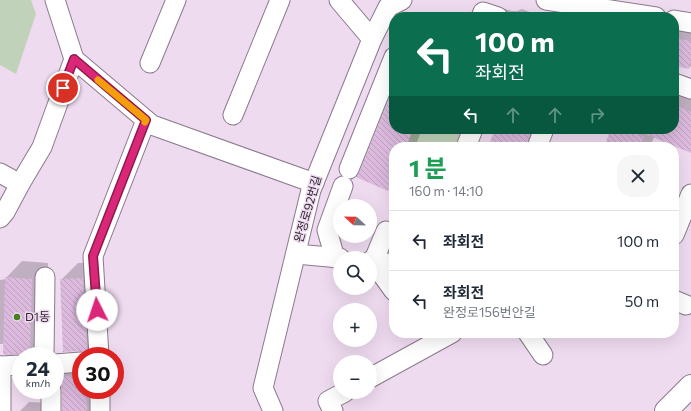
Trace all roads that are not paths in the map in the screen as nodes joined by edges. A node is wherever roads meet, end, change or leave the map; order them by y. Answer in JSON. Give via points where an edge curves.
{"nodes":[{"id":1,"x":54,"y":0,"type":"edge"},
{"id":2,"x":176,"y":0,"type":"edge"},
{"id":3,"x":280,"y":0,"type":"edge"},
{"id":4,"x":339,"y":0,"type":"edge"},
{"id":5,"x":402,"y":0,"type":"edge"},
{"id":6,"x":546,"y":0,"type":"edge"},
{"id":7,"x":622,"y":6,"type":"edge"},
{"id":8,"x":641,"y":12,"type":"edge"},
{"id":9,"x":679,"y":21,"type":"edge"},
{"id":10,"x":691,"y":23,"type":"edge"},
{"id":11,"x":372,"y":39,"type":"junction"},
{"id":12,"x":74,"y":59,"type":"junction"},
{"id":13,"x":150,"y":62,"type":"dead end"},
{"id":14,"x":389,"y":70,"type":"edge"},
{"id":15,"x":679,"y":85,"type":"edge"},
{"id":16,"x":691,"y":89,"type":"edge"},
{"id":17,"x":233,"y":115,"type":"dead end"},
{"id":18,"x":149,"y":122,"type":"junction"},
{"id":19,"x":0,"y":173,"type":"edge"},
{"id":20,"x":314,"y":183,"type":"junction"},
{"id":21,"x":20,"y":184,"type":"junction"},
{"id":22,"x":691,"y":194,"type":"edge"},
{"id":23,"x":0,"y":218,"type":"edge"},
{"id":24,"x":679,"y":223,"type":"edge"},
{"id":25,"x":386,"y":231,"type":"dead end"},
{"id":26,"x":334,"y":251,"type":"edge"},
{"id":27,"x":377,"y":251,"type":"edge"},
{"id":28,"x":296,"y":254,"type":"junction"},
{"id":29,"x":333,"y":258,"type":"edge"},
{"id":30,"x":377,"y":262,"type":"edge"},
{"id":31,"x":389,"y":263,"type":"edge"},
{"id":32,"x":377,"y":268,"type":"edge"},
{"id":33,"x":45,"y":277,"type":"dead end"},
{"id":34,"x":389,"y":284,"type":"edge"},
{"id":35,"x":443,"y":338,"type":"edge"},
{"id":36,"x":531,"y":338,"type":"edge"},
{"id":37,"x":44,"y":347,"type":"edge"},
{"id":38,"x":98,"y":347,"type":"edge"},
{"id":39,"x":542,"y":354,"type":"dead end"},
{"id":40,"x":12,"y":365,"type":"edge"},
{"id":41,"x":0,"y":366,"type":"edge"},
{"id":42,"x":377,"y":374,"type":"edge"},
{"id":43,"x":691,"y":386,"type":"edge"},
{"id":44,"x":333,"y":398,"type":"edge"},
{"id":45,"x":51,"y":399,"type":"edge"},
{"id":46,"x":100,"y":399,"type":"edge"},
{"id":47,"x":2,"y":411,"type":"edge"},
{"id":48,"x":51,"y":411,"type":"edge"},
{"id":49,"x":100,"y":411,"type":"edge"},
{"id":50,"x":273,"y":411,"type":"edge"},
{"id":51,"x":334,"y":411,"type":"edge"},
{"id":52,"x":666,"y":411,"type":"edge"}],
"edges":[{"from":1,"to":12,"type":"street"},
{"from":2,"to":13,"type":"street"},
{"from":3,"to":17,"type":"street"},
{"from":4,"to":11,"type":"street"},
{"from":5,"to":11,"type":"street","name":"완정로92번길","via":[[388,7]]},
{"from":6,"to":7,"type":"street"},
{"from":7,"to":8,"type":"street"},
{"from":9,"to":10,"type":"street"},
{"from":11,"to":20,"type":"street","name":"완정로92번길"},
{"from":12,"to":18,"type":"street"},
{"from":12,"to":21,"type":"street","via":[[42,147]]},
{"from":14,"to":26,"type":"street","via":[[327,230]]},
{"from":15,"to":16,"type":"street"},
{"from":18,"to":20,"type":"street"},
{"from":18,"to":38,"type":"street","via":[[93,256]]},
{"from":19,"to":21,"type":"street"},
{"from":20,"to":28,"type":"street","name":"완정로92번길"},
{"from":21,"to":23,"type":"street"},
{"from":22,"to":24,"type":"street"},
{"from":25,"to":27,"type":"street"},
{"from":28,"to":29,"type":"street"},
{"from":28,"to":50,"type":"street","name":"완정로92번길","via":[[263,388]]},
{"from":30,"to":31,"type":"street"},
{"from":32,"to":34,"type":"street"},
{"from":33,"to":37,"type":"street"},
{"from":35,"to":42,"type":"street"},
{"from":36,"to":39,"type":"street"},
{"from":40,"to":41,"type":"street"},
{"from":41,"to":47,"type":"street"},
{"from":43,"to":52,"type":"main road"},
{"from":44,"to":51,"type":"street","via":[[328,401]]},
{"from":45,"to":48,"type":"street"},
{"from":46,"to":49,"type":"street"}]}
